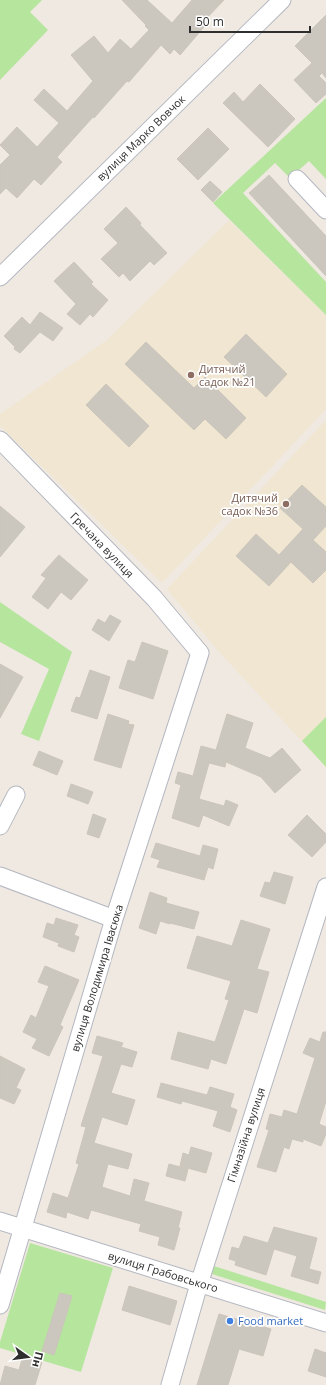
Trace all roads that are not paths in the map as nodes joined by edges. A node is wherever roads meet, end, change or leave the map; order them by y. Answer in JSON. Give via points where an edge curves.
{"nodes":[{"id":1,"x":282,"y":0,"type":"edge"},
{"id":2,"x":297,"y":180,"type":"dead end"},
{"id":3,"x":326,"y":210,"type":"edge"},
{"id":4,"x":0,"y":277,"type":"edge"},
{"id":5,"x":0,"y":440,"type":"edge"},
{"id":6,"x":200,"y":653,"type":"joint"},
{"id":7,"x":16,"y":795,"type":"dead end"},
{"id":8,"x":0,"y":826,"type":"edge"},
{"id":9,"x":0,"y":876,"type":"edge"},
{"id":10,"x":326,"y":887,"type":"edge"},
{"id":11,"x":114,"y":919,"type":"junction"},
{"id":12,"x":0,"y":1221,"type":"edge"},
{"id":13,"x":23,"y":1228,"type":"junction"},
{"id":14,"x":199,"y":1284,"type":"junction"},
{"id":15,"x":0,"y":1305,"type":"edge"},
{"id":16,"x":325,"y":1320,"type":"edge"},
{"id":17,"x":170,"y":1385,"type":"edge"}],
"edges":[{"from":1,"to":4,"type":"street","name":"вулиця Марко Вовчок"},
{"from":2,"to":3,"type":"street"},
{"from":5,"to":6,"type":"street","name":"Гречана вулиця","via":[[154,598]]},
{"from":6,"to":11,"type":"street","name":"вулиця Володимира Івасюка"},
{"from":7,"to":8,"type":"street"},
{"from":9,"to":11,"type":"street"},
{"from":10,"to":14,"type":"street","name":"Гімназійна вулиця"},
{"from":11,"to":13,"type":"street","name":"вулиця Володимира Івасюка"},
{"from":12,"to":13,"type":"street","name":"вулиця Грабовського"},
{"from":13,"to":14,"type":"street","name":"вулиця Грабовського"},
{"from":13,"to":15,"type":"street","name":"вулиця Володимира Івасюка"},
{"from":14,"to":16,"type":"street","name":"вулиця Грабовського"},
{"from":14,"to":17,"type":"street","name":"Гімназійна вулиця"}]}
